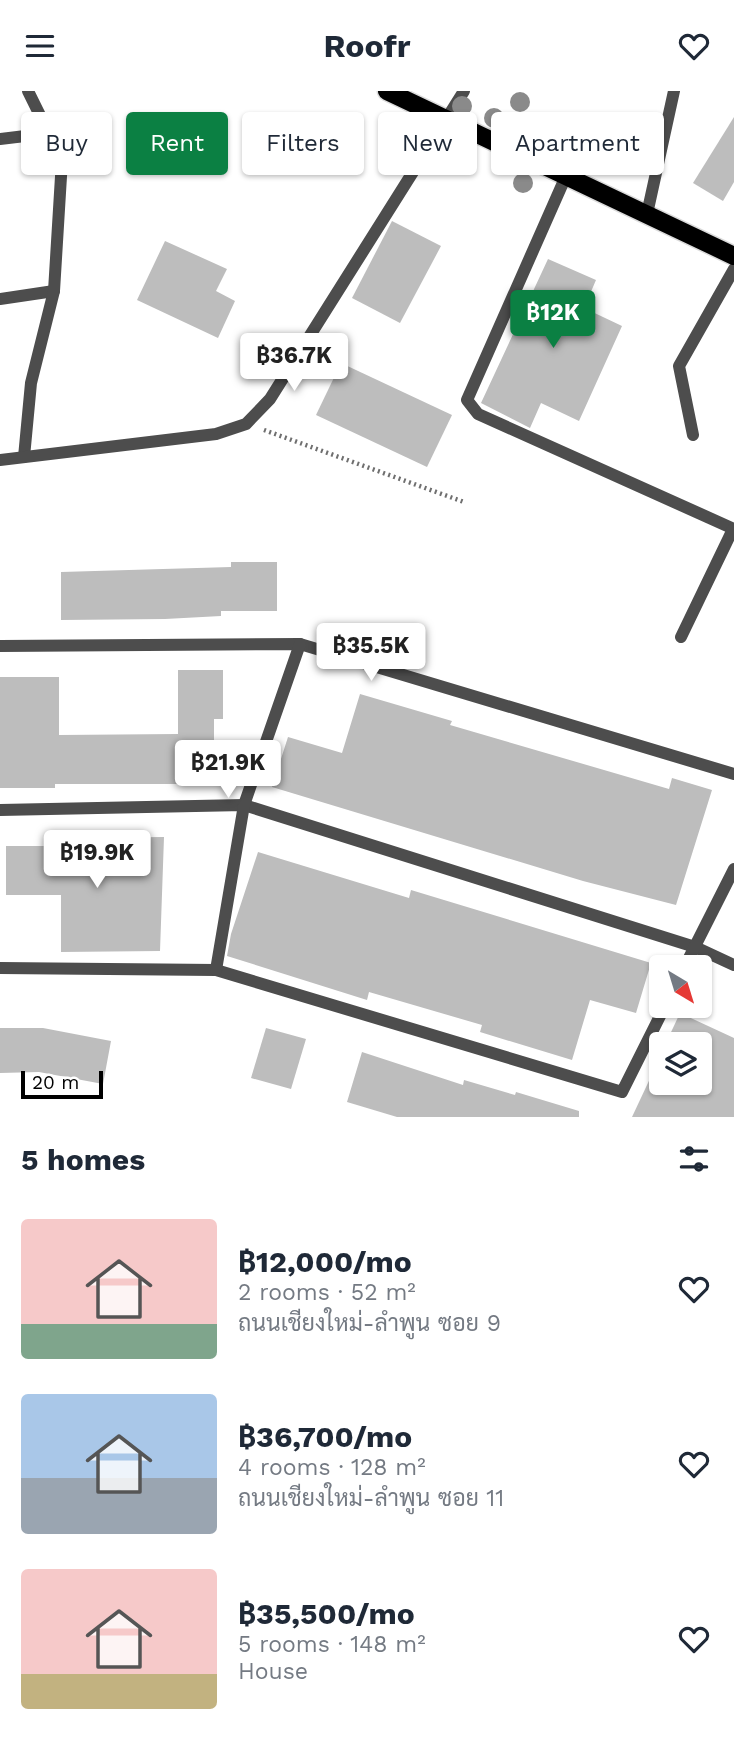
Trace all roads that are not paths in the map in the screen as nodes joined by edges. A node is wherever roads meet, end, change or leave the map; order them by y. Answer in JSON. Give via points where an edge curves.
{"nodes":[{"id":1,"x":28,"y":91,"type":"edge"},
{"id":2,"x":387,"y":91,"type":"edge"},
{"id":3,"x":464,"y":91,"type":"edge"},
{"id":4,"x":674,"y":91,"type":"edge"},
{"id":5,"x":39,"y":112,"type":"edge"},
{"id":6,"x":434,"y":112,"type":"edge"},
{"id":7,"x":452,"y":112,"type":"edge"},
{"id":8,"x":477,"y":132,"type":"edge"},
{"id":9,"x":21,"y":136,"type":"edge"},
{"id":10,"x":0,"y":139,"type":"edge"},
{"id":11,"x":61,"y":175,"type":"edge"},
{"id":12,"x":412,"y":175,"type":"edge"},
{"id":13,"x":566,"y":176,"type":"junction"},
{"id":14,"x":647,"y":214,"type":"junction"},
{"id":15,"x":734,"y":256,"type":"edge"},
{"id":16,"x":734,"y":269,"type":"edge"},
{"id":17,"x":54,"y":291,"type":"junction"},
{"id":18,"x":0,"y":299,"type":"edge"},
{"id":19,"x":693,"y":435,"type":"dead end"},
{"id":20,"x":23,"y":457,"type":"junction"},
{"id":21,"x":0,"y":460,"type":"edge"},
{"id":22,"x":734,"y":529,"type":"edge"},
{"id":23,"x":681,"y":637,"type":"dead end"},
{"id":24,"x":300,"y":644,"type":"junction"},
{"id":25,"x":0,"y":646,"type":"edge"},
{"id":26,"x":734,"y":774,"type":"edge"},
{"id":27,"x":244,"y":805,"type":"junction"},
{"id":28,"x":0,"y":810,"type":"edge"},
{"id":29,"x":734,"y":869,"type":"edge"},
{"id":30,"x":695,"y":947,"type":"junction"},
{"id":31,"x":691,"y":955,"type":"edge"},
{"id":32,"x":734,"y":965,"type":"edge"},
{"id":33,"x":0,"y":968,"type":"edge"},
{"id":34,"x":216,"y":970,"type":"junction"},
{"id":35,"x":658,"y":1019,"type":"edge"}],
"edges":[{"from":1,"to":5,"type":"street"},
{"from":2,"to":6,"type":"main road"},
{"from":3,"to":7,"type":"street"},
{"from":4,"to":14,"type":"street"},
{"from":8,"to":13,"type":"main road"},
{"from":9,"to":10,"type":"street"},
{"from":11,"to":17,"type":"street"},
{"from":12,"to":20,"type":"street","via":[[270,400],[246,424],[216,434]]},
{"from":13,"to":14,"type":"main road"},
{"from":13,"to":22,"type":"street","via":[[467,400],[478,414]]},
{"from":14,"to":15,"type":"main road"},
{"from":16,"to":19,"type":"street","via":[[680,366]]},
{"from":17,"to":18,"type":"street"},
{"from":17,"to":20,"type":"street","via":[[30,383]]},
{"from":20,"to":21,"type":"street"},
{"from":22,"to":23,"type":"street"},
{"from":24,"to":25,"type":"street"},
{"from":24,"to":26,"type":"street"},
{"from":24,"to":27,"type":"street"},
{"from":27,"to":28,"type":"street"},
{"from":27,"to":30,"type":"street"},
{"from":27,"to":34,"type":"street"},
{"from":29,"to":30,"type":"street"},
{"from":30,"to":31,"type":"street"},
{"from":30,"to":32,"type":"street"},
{"from":33,"to":34,"type":"street"},
{"from":34,"to":35,"type":"street","via":[[622,1092]]}]}
